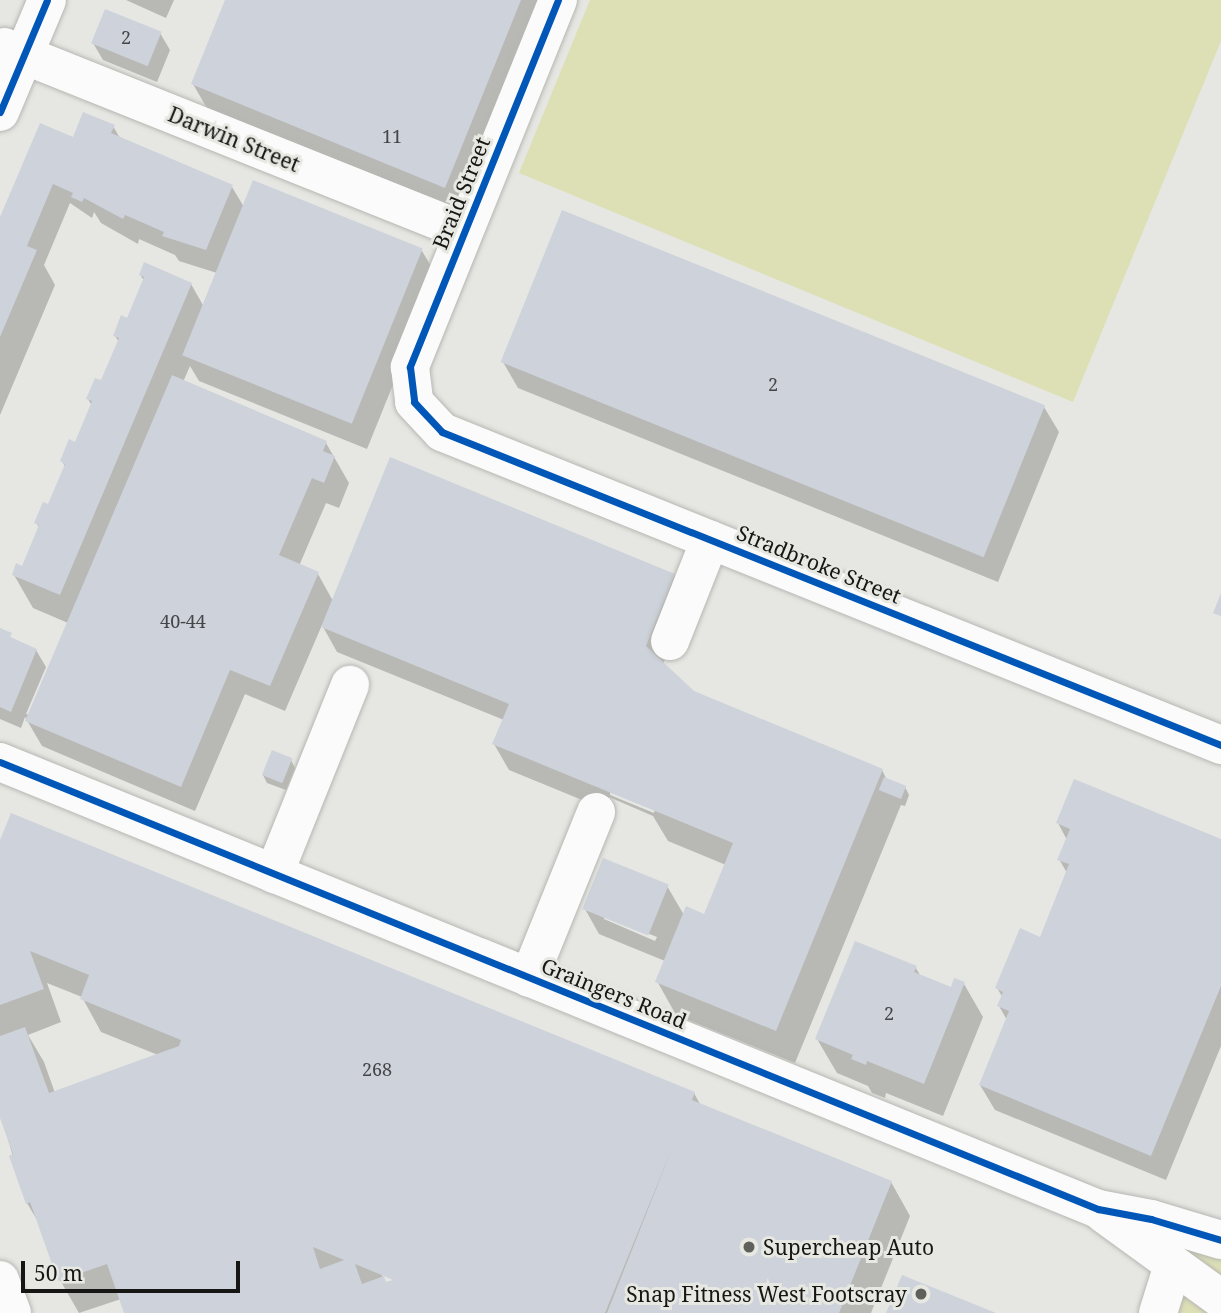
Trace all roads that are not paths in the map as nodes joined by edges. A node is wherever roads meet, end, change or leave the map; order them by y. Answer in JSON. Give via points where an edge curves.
{"nodes":[{"id":1,"x":24,"y":0,"type":"edge"},
{"id":2,"x":47,"y":0,"type":"edge"},
{"id":3,"x":558,"y":0,"type":"edge"},
{"id":4,"x":9,"y":53,"type":"edge"},
{"id":5,"x":0,"y":112,"type":"edge"},
{"id":6,"x":464,"y":231,"type":"junction"},
{"id":7,"x":414,"y":402,"type":"joint"},
{"id":8,"x":710,"y":540,"type":"junction"},
{"id":9,"x":670,"y":641,"type":"dead end"},
{"id":10,"x":351,"y":685,"type":"dead end"},
{"id":11,"x":1221,"y":745,"type":"edge"},
{"id":12,"x":0,"y":762,"type":"edge"},
{"id":13,"x":596,"y":812,"type":"dead end"},
{"id":14,"x":274,"y":874,"type":"junction"},
{"id":15,"x":529,"y":978,"type":"junction"},
{"id":16,"x":1098,"y":1209,"type":"junction"},
{"id":17,"x":1221,"y":1240,"type":"edge"},
{"id":18,"x":1173,"y":1265,"type":"junction"},
{"id":19,"x":0,"y":1280,"type":"edge"},
{"id":20,"x":1221,"y":1299,"type":"edge"},
{"id":21,"x":12,"y":1313,"type":"edge"},
{"id":22,"x":1158,"y":1313,"type":"edge"}],
"edges":[{"from":1,"to":4,"type":"street"},
{"from":2,"to":4,"type":"street"},
{"from":3,"to":6,"type":"street","name":"Braid Street"},
{"from":4,"to":5,"type":"street"},
{"from":4,"to":6,"type":"street","name":"Darwin Street"},
{"from":6,"to":7,"type":"street","name":"Braid Street","via":[[410,367]]},
{"from":7,"to":8,"type":"street","name":"Stradbroke Street","via":[[442,432]]},
{"from":8,"to":9,"type":"street"},
{"from":8,"to":11,"type":"street","name":"Stradbroke Street"},
{"from":10,"to":14,"type":"street"},
{"from":12,"to":14,"type":"street","name":"Graingers Road"},
{"from":13,"to":15,"type":"street"},
{"from":14,"to":15,"type":"street","name":"Graingers Road"},
{"from":15,"to":16,"type":"street","name":"Graingers Road"},
{"from":16,"to":17,"type":"street","name":"Graingers Road"},
{"from":16,"to":18,"type":"street","name":"Graingers Road"},
{"from":18,"to":20,"type":"street","name":"Graingers Road"},
{"from":18,"to":22,"type":"street"},
{"from":19,"to":21,"type":"street"}]}
